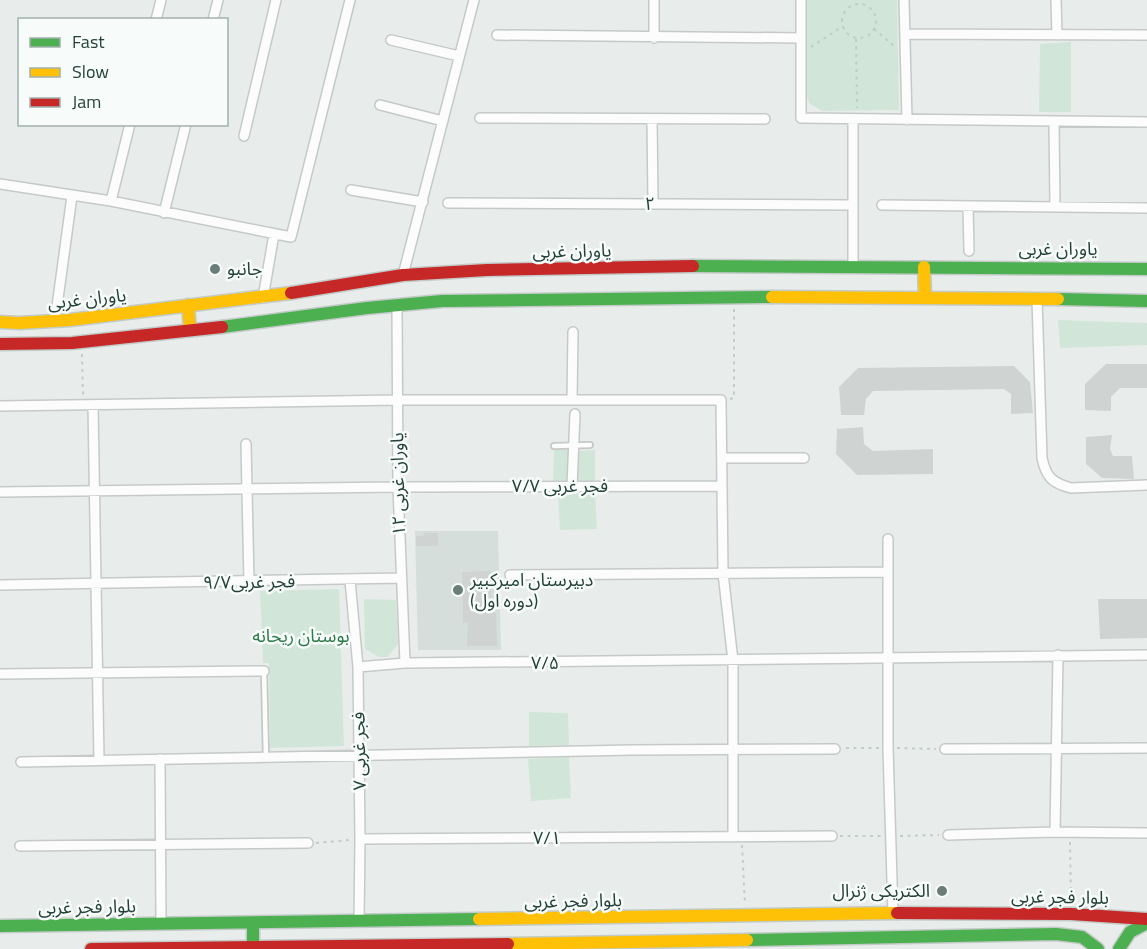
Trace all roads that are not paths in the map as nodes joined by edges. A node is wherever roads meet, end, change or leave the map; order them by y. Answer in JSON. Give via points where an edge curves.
{"nodes":[{"id":1,"x":161,"y":0,"type":"edge"},
{"id":2,"x":218,"y":0,"type":"edge"},
{"id":3,"x":276,"y":0,"type":"edge"},
{"id":4,"x":350,"y":0,"type":"edge"},
{"id":5,"x":474,"y":0,"type":"edge"},
{"id":6,"x":654,"y":0,"type":"edge"},
{"id":7,"x":801,"y":0,"type":"edge"},
{"id":8,"x":904,"y":0,"type":"edge"},
{"id":9,"x":1056,"y":0,"type":"edge"},
{"id":10,"x":156,"y":18,"type":"edge"},
{"id":11,"x":214,"y":18,"type":"edge"},
{"id":12,"x":905,"y":34,"type":"junction"},
{"id":13,"x":497,"y":35,"type":"dead end"},
{"id":14,"x":1057,"y":35,"type":"junction"},
{"id":15,"x":1147,"y":35,"type":"edge"},
{"id":16,"x":654,"y":38,"type":"junction"},
{"id":17,"x":801,"y":38,"type":"junction"},
{"id":18,"x":391,"y":40,"type":"dead end"},
{"id":19,"x":459,"y":56,"type":"junction"},
{"id":20,"x":380,"y":105,"type":"dead end"},
{"id":21,"x":480,"y":118,"type":"dead end"},
{"id":22,"x":652,"y":119,"type":"junction"},
{"id":23,"x":765,"y":119,"type":"dead end"},
{"id":24,"x":855,"y":120,"type":"junction"},
{"id":25,"x":907,"y":120,"type":"junction"},
{"id":26,"x":443,"y":121,"type":"junction"},
{"id":27,"x":1054,"y":122,"type":"junction"},
{"id":28,"x":1147,"y":122,"type":"edge"},
{"id":29,"x":130,"y":126,"type":"edge"},
{"id":30,"x":186,"y":126,"type":"edge"},
{"id":31,"x":244,"y":136,"type":"dead end"},
{"id":32,"x":0,"y":184,"type":"edge"},
{"id":33,"x":351,"y":190,"type":"dead end"},
{"id":34,"x":72,"y":196,"type":"junction"},
{"id":35,"x":111,"y":201,"type":"junction"},
{"id":36,"x":423,"y":202,"type":"junction"},
{"id":37,"x":448,"y":203,"type":"dead end"},
{"id":38,"x":653,"y":204,"type":"junction"},
{"id":39,"x":852,"y":205,"type":"junction"},
{"id":40,"x":882,"y":205,"type":"dead end"},
{"id":41,"x":968,"y":206,"type":"junction"},
{"id":42,"x":1055,"y":206,"type":"junction"},
{"id":43,"x":1147,"y":208,"type":"edge"},
{"id":44,"x":164,"y":213,"type":"junction"},
{"id":45,"x":274,"y":234,"type":"junction"},
{"id":46,"x":969,"y":251,"type":"dead end"},
{"id":47,"x":853,"y":267,"type":"junction"},
{"id":48,"x":924,"y":267,"type":"junction"},
{"id":49,"x":1147,"y":269,"type":"edge"},
{"id":50,"x":403,"y":275,"type":"junction"},
{"id":51,"x":263,"y":297,"type":"junction"},
{"id":52,"x":925,"y":298,"type":"junction"},
{"id":53,"x":1037,"y":299,"type":"junction"},
{"id":54,"x":1147,"y":301,"type":"edge"},
{"id":55,"x":397,"y":304,"type":"junction"},
{"id":56,"x":188,"y":306,"type":"junction"},
{"id":57,"x":55,"y":321,"type":"junction"},
{"id":58,"x":0,"y":322,"type":"edge"},
{"id":59,"x":190,"y":330,"type":"junction"},
{"id":60,"x":573,"y":332,"type":"dead end"},
{"id":61,"x":0,"y":344,"type":"edge"},
{"id":62,"x":397,"y":400,"type":"junction"},
{"id":63,"x":572,"y":400,"type":"junction"},
{"id":64,"x":88,"y":405,"type":"junction"},
{"id":65,"x":0,"y":406,"type":"edge"},
{"id":66,"x":575,"y":414,"type":"dead end"},
{"id":67,"x":246,"y":444,"type":"dead end"},
{"id":68,"x":554,"y":446,"type":"dead end"},
{"id":69,"x":574,"y":446,"type":"junction"},
{"id":70,"x":590,"y":446,"type":"dead end"},
{"id":71,"x":722,"y":458,"type":"junction"},
{"id":72,"x":804,"y":458,"type":"dead end"},
{"id":73,"x":1147,"y":485,"type":"edge"},
{"id":74,"x":572,"y":486,"type":"junction"},
{"id":75,"x":722,"y":486,"type":"junction"},
{"id":76,"x":398,"y":487,"type":"junction"},
{"id":77,"x":246,"y":489,"type":"junction"},
{"id":78,"x":95,"y":491,"type":"junction"},
{"id":79,"x":0,"y":492,"type":"edge"},
{"id":80,"x":888,"y":539,"type":"dead end"},
{"id":81,"x":888,"y":572,"type":"junction"},
{"id":82,"x":723,"y":573,"type":"junction"},
{"id":83,"x":510,"y":575,"type":"dead end"},
{"id":84,"x":401,"y":578,"type":"junction"},
{"id":85,"x":350,"y":580,"type":"junction"},
{"id":86,"x":249,"y":582,"type":"junction"},
{"id":87,"x":96,"y":584,"type":"junction"},
{"id":88,"x":0,"y":585,"type":"edge"},
{"id":89,"x":1058,"y":655,"type":"junction"},
{"id":90,"x":1147,"y":655,"type":"edge"},
{"id":91,"x":889,"y":657,"type":"junction"},
{"id":92,"x":733,"y":661,"type":"junction"},
{"id":93,"x":405,"y":663,"type":"junction"},
{"id":94,"x":358,"y":667,"type":"junction"},
{"id":95,"x":264,"y":671,"type":"joint"},
{"id":96,"x":98,"y":672,"type":"junction"},
{"id":97,"x":0,"y":674,"type":"edge"},
{"id":98,"x":1056,"y":747,"type":"junction"},
{"id":99,"x":1147,"y":748,"type":"edge"},
{"id":100,"x":732,"y":749,"type":"junction"},
{"id":101,"x":835,"y":749,"type":"road end"},
{"id":102,"x":945,"y":750,"type":"road end"},
{"id":103,"x":358,"y":756,"type":"junction"},
{"id":104,"x":266,"y":758,"type":"junction"},
{"id":105,"x":160,"y":759,"type":"junction"},
{"id":106,"x":99,"y":760,"type":"junction"},
{"id":107,"x":21,"y":762,"type":"dead end"},
{"id":108,"x":1055,"y":832,"type":"junction"},
{"id":109,"x":1147,"y":833,"type":"edge"},
{"id":110,"x":948,"y":835,"type":"road end"},
{"id":111,"x":737,"y":836,"type":"junction"},
{"id":112,"x":832,"y":836,"type":"road end"},
{"id":113,"x":360,"y":839,"type":"junction"},
{"id":114,"x":308,"y":843,"type":"road end"},
{"id":115,"x":160,"y":845,"type":"junction"},
{"id":116,"x":20,"y":846,"type":"dead end"},
{"id":117,"x":893,"y":914,"type":"junction"},
{"id":118,"x":1077,"y":914,"type":"junction"},
{"id":119,"x":1147,"y":921,"type":"edge"},
{"id":120,"x":359,"y":922,"type":"junction"},
{"id":121,"x":253,"y":923,"type":"junction"},
{"id":122,"x":161,"y":924,"type":"junction"},
{"id":123,"x":0,"y":926,"type":"edge"},
{"id":124,"x":1083,"y":937,"type":"junction"},
{"id":125,"x":718,"y":945,"type":"edge"},
{"id":126,"x":487,"y":946,"type":"edge"},
{"id":127,"x":253,"y":947,"type":"junction"},
{"id":128,"x":91,"y":949,"type":"edge"},
{"id":129,"x":160,"y":949,"type":"edge"},
{"id":130,"x":1098,"y":949,"type":"edge"},
{"id":131,"x":1119,"y":949,"type":"edge"}],
"edges":[{"from":1,"to":10,"type":"street"},
{"from":2,"to":11,"type":"street"},
{"from":3,"to":31,"type":"street"},
{"from":4,"to":45,"type":"street","via":[[291,237]]},
{"from":5,"to":19,"type":"street"},
{"from":6,"to":16,"type":"street"},
{"from":7,"to":17,"type":"street"},
{"from":8,"to":12,"type":"street"},
{"from":9,"to":14,"type":"street"},
{"from":12,"to":14,"type":"street"},
{"from":12,"to":25,"type":"street"},
{"from":13,"to":16,"type":"street"},
{"from":14,"to":15,"type":"street"},
{"from":16,"to":17,"type":"street"},
{"from":17,"to":24,"type":"street","via":[[801,118]]},
{"from":18,"to":19,"type":"street"},
{"from":19,"to":26,"type":"street"},
{"from":20,"to":26,"type":"street"},
{"from":21,"to":22,"type":"street"},
{"from":22,"to":23,"type":"street"},
{"from":22,"to":38,"type":"street"},
{"from":24,"to":25,"type":"street"},
{"from":24,"to":39,"type":"street"},
{"from":25,"to":27,"type":"street"},
{"from":26,"to":36,"type":"street"},
{"from":27,"to":28,"type":"street"},
{"from":27,"to":42,"type":"street"},
{"from":29,"to":35,"type":"street"},
{"from":30,"to":44,"type":"street"},
{"from":32,"to":34,"type":"street"},
{"from":33,"to":36,"type":"street"},
{"from":34,"to":35,"type":"street"},
{"from":34,"to":57,"type":"street"},
{"from":35,"to":44,"type":"street"},
{"from":36,"to":50,"type":"street"},
{"from":37,"to":38,"type":"street","name":"۲"},
{"from":38,"to":39,"type":"street","name":"۲"},
{"from":39,"to":47,"type":"street"},
{"from":40,"to":41,"type":"street"},
{"from":41,"to":42,"type":"street"},
{"from":41,"to":46,"type":"street"},
{"from":42,"to":43,"type":"street"},
{"from":44,"to":45,"type":"street"},
{"from":45,"to":51,"type":"street"},
{"from":47,"to":48,"type":"main road","name":"یاوران غربی"},
{"from":47,"to":50,"type":"main road","name":"یاوران غربی","via":[[721,266]]},
{"from":48,"to":49,"type":"main road","name":"یاوران غربی"},
{"from":48,"to":52,"type":"main road"},
{"from":50,"to":51,"type":"main road","name":"یاوران غربی"},
{"from":51,"to":56,"type":"main road","name":"یاوران غربی"},
{"from":52,"to":53,"type":"main road"},
{"from":52,"to":55,"type":"main road"},
{"from":53,"to":54,"type":"main road"},
{"from":53,"to":73,"type":"street","via":[[1045,472],[1060,485],[1071,488]]},
{"from":55,"to":59,"type":"main road"},
{"from":55,"to":62,"type":"street","name":"۱۲ یاوران غربی"},
{"from":56,"to":57,"type":"main road","name":"یاوران غربی"},
{"from":56,"to":59,"type":"main road"},
{"from":57,"to":58,"type":"main road","name":"یاوران غربی"},
{"from":59,"to":61,"type":"main road","via":[[81,342]]},
{"from":60,"to":63,"type":"street"},
{"from":62,"to":63,"type":"street"},
{"from":62,"to":64,"type":"street"},
{"from":62,"to":76,"type":"street","name":"۱۲ یاوران غربی"},
{"from":63,"to":71,"type":"street","via":[[721,400]]},
{"from":64,"to":65,"type":"street"},
{"from":64,"to":78,"type":"street"},
{"from":66,"to":69,"type":"street"},
{"from":67,"to":77,"type":"street"},
{"from":68,"to":69,"type":"lane"},
{"from":69,"to":70,"type":"lane"},
{"from":69,"to":74,"type":"street"},
{"from":71,"to":72,"type":"street"},
{"from":71,"to":75,"type":"street"},
{"from":74,"to":75,"type":"street","name":"۷/۷ فجر غربی"},
{"from":74,"to":76,"type":"street","name":"۷/۷ فجر غربی"},
{"from":75,"to":82,"type":"street"},
{"from":76,"to":77,"type":"street","name":"۷/۷ فجر غربی"},
{"from":76,"to":84,"type":"street","name":"۱۲ یاوران غربی"},
{"from":77,"to":78,"type":"street","name":"۷/۷ فجر غربی"},
{"from":77,"to":86,"type":"street"},
{"from":78,"to":79,"type":"street","name":"۷/۷ فجر غربی"},
{"from":78,"to":87,"type":"street"},
{"from":80,"to":81,"type":"street"},
{"from":81,"to":82,"type":"street"},
{"from":81,"to":91,"type":"street"},
{"from":82,"to":83,"type":"street"},
{"from":82,"to":92,"type":"street"},
{"from":84,"to":85,"type":"street","name":"فجر غربی۹/۷"},
{"from":84,"to":93,"type":"street","name":"۱۲ یاوران غربی"},
{"from":85,"to":86,"type":"street","name":"فجر غربی۹/۷"},
{"from":85,"to":94,"type":"street","name":"۷ فجر غربی"},
{"from":86,"to":87,"type":"street","name":"فجر غربی۹/۷"},
{"from":87,"to":88,"type":"street","name":"فجر غربی۹/۷"},
{"from":87,"to":96,"type":"street"},
{"from":89,"to":90,"type":"street"},
{"from":89,"to":91,"type":"street","name":"۷/۵"},
{"from":89,"to":98,"type":"street"},
{"from":91,"to":92,"type":"street","name":"۷/۵"},
{"from":91,"to":117,"type":"street"},
{"from":92,"to":93,"type":"street","name":"۷/۵"},
{"from":92,"to":100,"type":"street"},
{"from":93,"to":94,"type":"street","name":"۷/۵"},
{"from":94,"to":103,"type":"street","name":"۷ فجر غربی"},
{"from":95,"to":96,"type":"street"},
{"from":95,"to":104,"type":"lane"},
{"from":96,"to":97,"type":"street"},
{"from":96,"to":106,"type":"street"},
{"from":98,"to":99,"type":"street"},
{"from":98,"to":102,"type":"street"},
{"from":98,"to":108,"type":"street"},
{"from":100,"to":101,"type":"street"},
{"from":100,"to":103,"type":"street"},
{"from":100,"to":111,"type":"street"},
{"from":103,"to":104,"type":"street"},
{"from":103,"to":113,"type":"street","name":"۷ فجر غربی"},
{"from":104,"to":105,"type":"street"},
{"from":105,"to":106,"type":"street"},
{"from":105,"to":115,"type":"street"},
{"from":106,"to":107,"type":"street"},
{"from":108,"to":109,"type":"street"},
{"from":108,"to":110,"type":"street"},
{"from":111,"to":112,"type":"street","name":"۷/۱"},
{"from":111,"to":113,"type":"street","name":"۷/۱"},
{"from":113,"to":120,"type":"street","name":"۷ فجر غربی"},
{"from":114,"to":115,"type":"street"},
{"from":115,"to":116,"type":"street"},
{"from":115,"to":122,"type":"street"},
{"from":117,"to":118,"type":"main road","name":"بلوار فجر غربی"},
{"from":117,"to":120,"type":"main road","name":"بلوار فجر غربی"},
{"from":118,"to":119,"type":"main road","name":"بلوار فجر غربی"},
{"from":118,"to":124,"type":"main road","via":[[1088,918],[1090,930]]},
{"from":119,"to":131,"type":"main road","via":[[1130,932]]},
{"from":120,"to":121,"type":"main road","name":"بلوار فجر غربی"},
{"from":121,"to":122,"type":"main road","name":"بلوار فجر غربی"},
{"from":121,"to":127,"type":"main road"},
{"from":122,"to":123,"type":"main road","name":"بلوار فجر غربی"},
{"from":124,"to":125,"type":"main road","name":"بلوار فجر غربی","via":[[1056,934]]},
{"from":124,"to":130,"type":"main road"},
{"from":125,"to":126,"type":"main road","name":"بلوار فجر غربی"},
{"from":126,"to":127,"type":"main road","name":"بلوار فجر غربی"},
{"from":127,"to":129,"type":"main road","name":"بلوار فجر غربی"},
{"from":128,"to":129,"type":"main road","name":"بلوار فجر غربی"}]}
